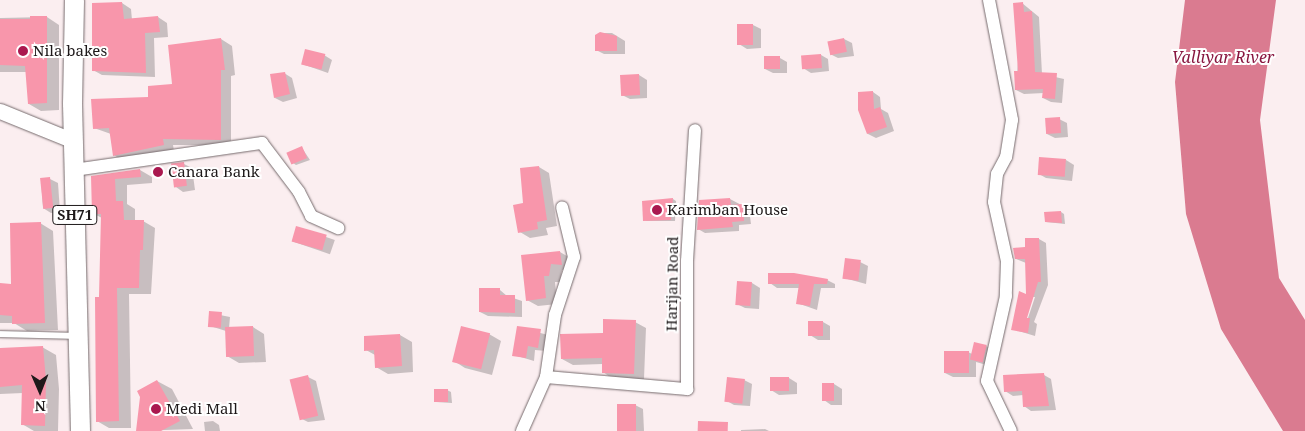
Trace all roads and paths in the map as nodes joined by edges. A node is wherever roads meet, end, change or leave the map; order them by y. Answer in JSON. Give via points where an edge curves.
{"nodes":[{"id":1,"x":74,"y":0,"type":"edge"},
{"id":2,"x":989,"y":0,"type":"edge"},
{"id":3,"x":0,"y":111,"type":"edge"},
{"id":4,"x":696,"y":130,"type":"dead end"},
{"id":5,"x":74,"y":141,"type":"junction"},
{"id":6,"x":74,"y":170,"type":"junction"},
{"id":7,"x":562,"y":207,"type":"dead end"},
{"id":8,"x":338,"y":228,"type":"dead end"},
{"id":9,"x":0,"y":334,"type":"edge"},
{"id":10,"x":78,"y":336,"type":"junction"},
{"id":11,"x":546,"y":377,"type":"junction"},
{"id":12,"x":80,"y":431,"type":"edge"},
{"id":13,"x":522,"y":431,"type":"edge"},
{"id":14,"x":1011,"y":431,"type":"edge"}],
"edges":[{"from":1,"to":5,"type":"main road","number":"SH71"},
{"from":2,"to":14,"type":"street","via":[[1012,120],[1006,156],[997,174],[994,202],[1007,261],[1006,296],[986,381]]},
{"from":3,"to":5,"type":"street"},
{"from":4,"to":11,"type":"street","name":"Harijan Road","via":[[687,262],[687,389]]},
{"from":5,"to":6,"type":"main road","number":"SH71"},
{"from":6,"to":8,"type":"street","via":[[262,143],[299,192],[311,216]]},
{"from":6,"to":10,"type":"main road","number":"SH71"},
{"from":7,"to":11,"type":"street","via":[[574,258],[555,316]]},
{"from":9,"to":10,"type":"lane"},
{"from":10,"to":12,"type":"main road","number":"SH71"},
{"from":11,"to":13,"type":"street"}]}
